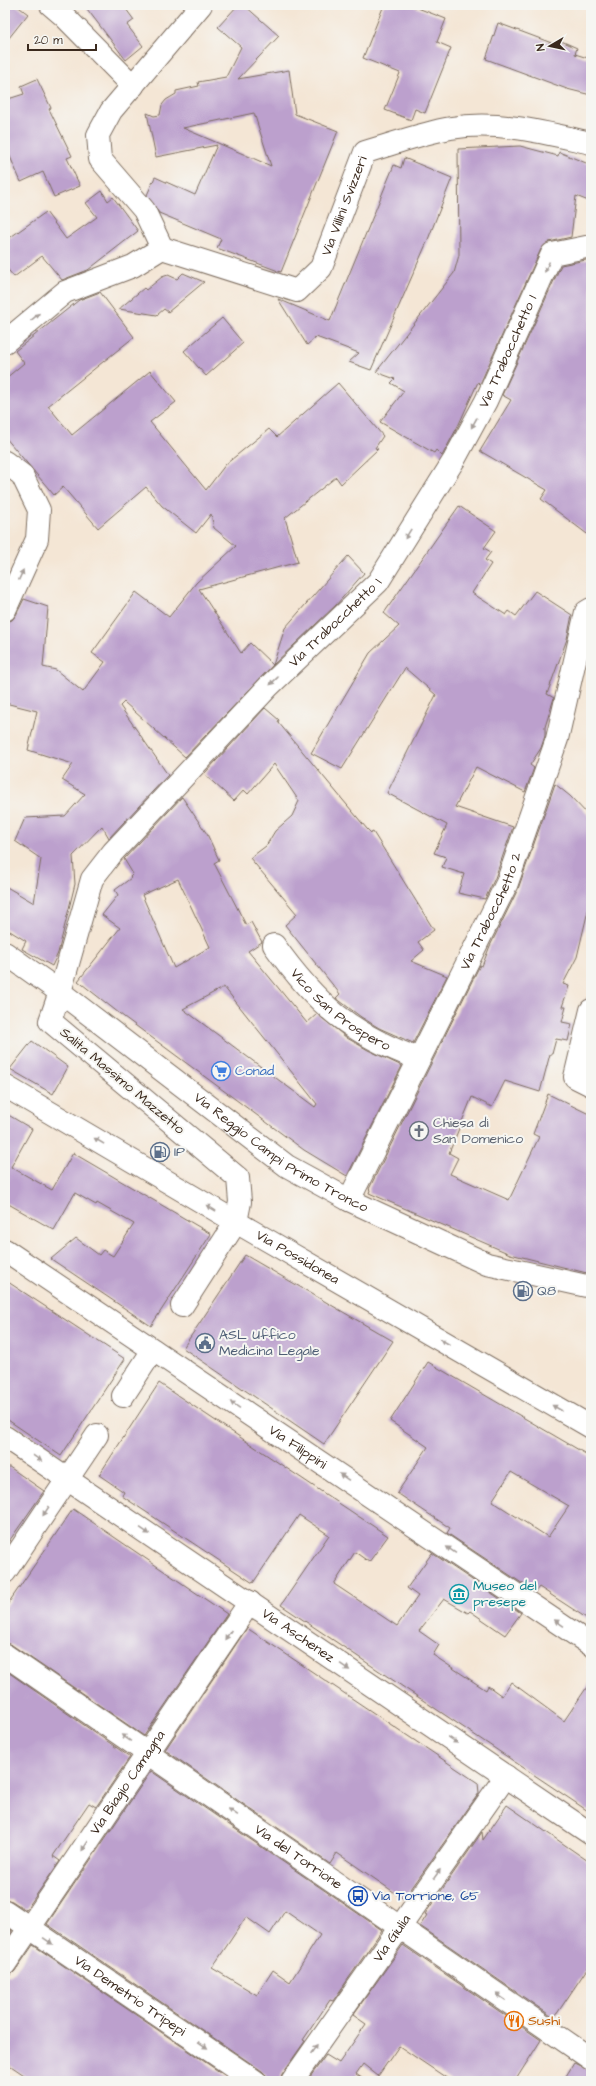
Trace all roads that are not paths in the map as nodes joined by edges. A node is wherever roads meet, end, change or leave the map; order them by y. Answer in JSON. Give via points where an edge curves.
{"nodes":[{"id":1,"x":51,"y":5,"type":"edge"},
{"id":2,"x":201,"y":5,"type":"edge"},
{"id":3,"x":133,"y":86,"type":"junction"},
{"id":4,"x":591,"y":143,"type":"edge"},
{"id":5,"x":591,"y":246,"type":"edge"},
{"id":6,"x":162,"y":248,"type":"junction"},
{"id":7,"x":5,"y":342,"type":"edge"},
{"id":8,"x":5,"y":462,"type":"edge"},
{"id":9,"x":591,"y":609,"type":"edge"},
{"id":10,"x":5,"y":610,"type":"edge"},
{"id":11,"x":274,"y":945,"type":"dead end"},
{"id":12,"x":5,"y":954,"type":"edge"},
{"id":13,"x":60,"y":992,"type":"junction"},
{"id":14,"x":591,"y":1010,"type":"edge"},
{"id":15,"x":419,"y":1059,"type":"junction"},
{"id":16,"x":591,"y":1085,"type":"edge"},
{"id":17,"x":5,"y":1086,"type":"edge"},
{"id":18,"x":349,"y":1200,"type":"junction"},
{"id":19,"x":236,"y":1222,"type":"junction"},
{"id":20,"x":5,"y":1250,"type":"edge"},
{"id":21,"x":591,"y":1287,"type":"edge"},
{"id":22,"x":182,"y":1306,"type":"dead end"},
{"id":23,"x":153,"y":1350,"type":"junction"},
{"id":24,"x":123,"y":1396,"type":"dead end"},
{"id":25,"x":591,"y":1427,"type":"edge"},
{"id":26,"x":97,"y":1435,"type":"dead end"},
{"id":27,"x":5,"y":1436,"type":"edge"},
{"id":28,"x":68,"y":1479,"type":"junction"},
{"id":29,"x":5,"y":1572,"type":"edge"},
{"id":30,"x":250,"y":1602,"type":"junction"},
{"id":31,"x":591,"y":1645,"type":"edge"},
{"id":32,"x":5,"y":1655,"type":"edge"},
{"id":33,"x":148,"y":1754,"type":"junction"},
{"id":34,"x":506,"y":1776,"type":"junction"},
{"id":35,"x":591,"y":1834,"type":"edge"},
{"id":36,"x":5,"y":1911,"type":"edge"},
{"id":37,"x":399,"y":1927,"type":"junction"},
{"id":38,"x":29,"y":1928,"type":"junction"},
{"id":39,"x":5,"y":1964,"type":"edge"},
{"id":40,"x":591,"y":2059,"type":"edge"},
{"id":41,"x":255,"y":2081,"type":"edge"},
{"id":42,"x":292,"y":2081,"type":"edge"}],
"edges":[{"from":1,"to":3,"type":"street"},
{"from":2,"to":3,"type":"street"},
{"from":3,"to":6,"type":"street","via":[[111,111],[98,135],[100,159],[144,210]]},
{"from":4,"to":6,"type":"street","name":"Via Villini Svizzeri","via":[[548,133],[492,125],[451,128],[365,152],[321,268],[297,291]]},
{"from":5,"to":13,"type":"street","name":"Via Trabocchetto 1","one_way":true,"via":[[552,254],[486,401],[454,460],[378,582],[269,686],[113,852],[92,879]]},
{"from":7,"to":6,"type":"street","one_way":true,"via":[[65,292],[133,266]]},
{"from":10,"to":8,"type":"street","one_way":true,"via":[[37,539],[39,510],[22,475]]},
{"from":9,"to":15,"type":"street","name":"Via Trabocchetto 2","via":[[586,612],[557,739],[507,883]]},
{"from":11,"to":15,"type":"street","name":"Vico San Prospero","via":[[298,979],[324,1006],[355,1029],[393,1050]]},
{"from":12,"to":13,"type":"street","name":"Via Reggio Campi Primo Tronco"},
{"from":13,"to":18,"type":"street","name":"Via Reggio Campi Primo Tronco","via":[[287,1166]]},
{"from":13,"to":19,"type":"street","name":"Salita Massimo Mazzetto","via":[[50,1021],[238,1178],[240,1202]]},
{"from":14,"to":16,"type":"street","via":[[575,1077]]},
{"from":15,"to":18,"type":"street","name":"Via Trabocchetto 2"},
{"from":19,"to":17,"type":"street","name":"Via Possidonea","one_way":true},
{"from":18,"to":21,"type":"street","name":"Via Reggio Campi Primo Tronco","via":[[487,1264]]},
{"from":19,"to":22,"type":"street"},
{"from":25,"to":19,"type":"street","name":"Via Possidonea","one_way":true},
{"from":20,"to":23,"type":"street","name":"Via Filippini"},
{"from":23,"to":24,"type":"street"},
{"from":31,"to":23,"type":"street","name":"Via Filippini","one_way":true},
{"from":26,"to":28,"type":"street"},
{"from":27,"to":28,"type":"street","name":"Via Aschenez","one_way":true},
{"from":28,"to":29,"type":"street","one_way":true},
{"from":28,"to":30,"type":"street","name":"Via Aschenez","one_way":true},
{"from":30,"to":33,"type":"street","name":"Via Biagio Camagna","one_way":true},
{"from":30,"to":34,"type":"street","name":"Via Aschenez","one_way":true},
{"from":33,"to":32,"type":"street","name":"Via del Torrione","one_way":true},
{"from":37,"to":33,"type":"street","name":"Via del Torrione","one_way":true},
{"from":33,"to":38,"type":"street","name":"Via Biagio Camagna","one_way":true},
{"from":34,"to":35,"type":"street","name":"Via Aschenez"},
{"from":37,"to":34,"type":"street","name":"Via Giulia","one_way":true},
{"from":36,"to":38,"type":"street","name":"Via Demetrio Tripepi"},
{"from":40,"to":37,"type":"street","name":"Via del Torrione","one_way":true},
{"from":42,"to":37,"type":"street","name":"Via Giulia","one_way":true},
{"from":38,"to":39,"type":"street","name":"Via Biagio Camagna"},
{"from":38,"to":41,"type":"street","name":"Via Demetrio Tripepi","one_way":true}]}
